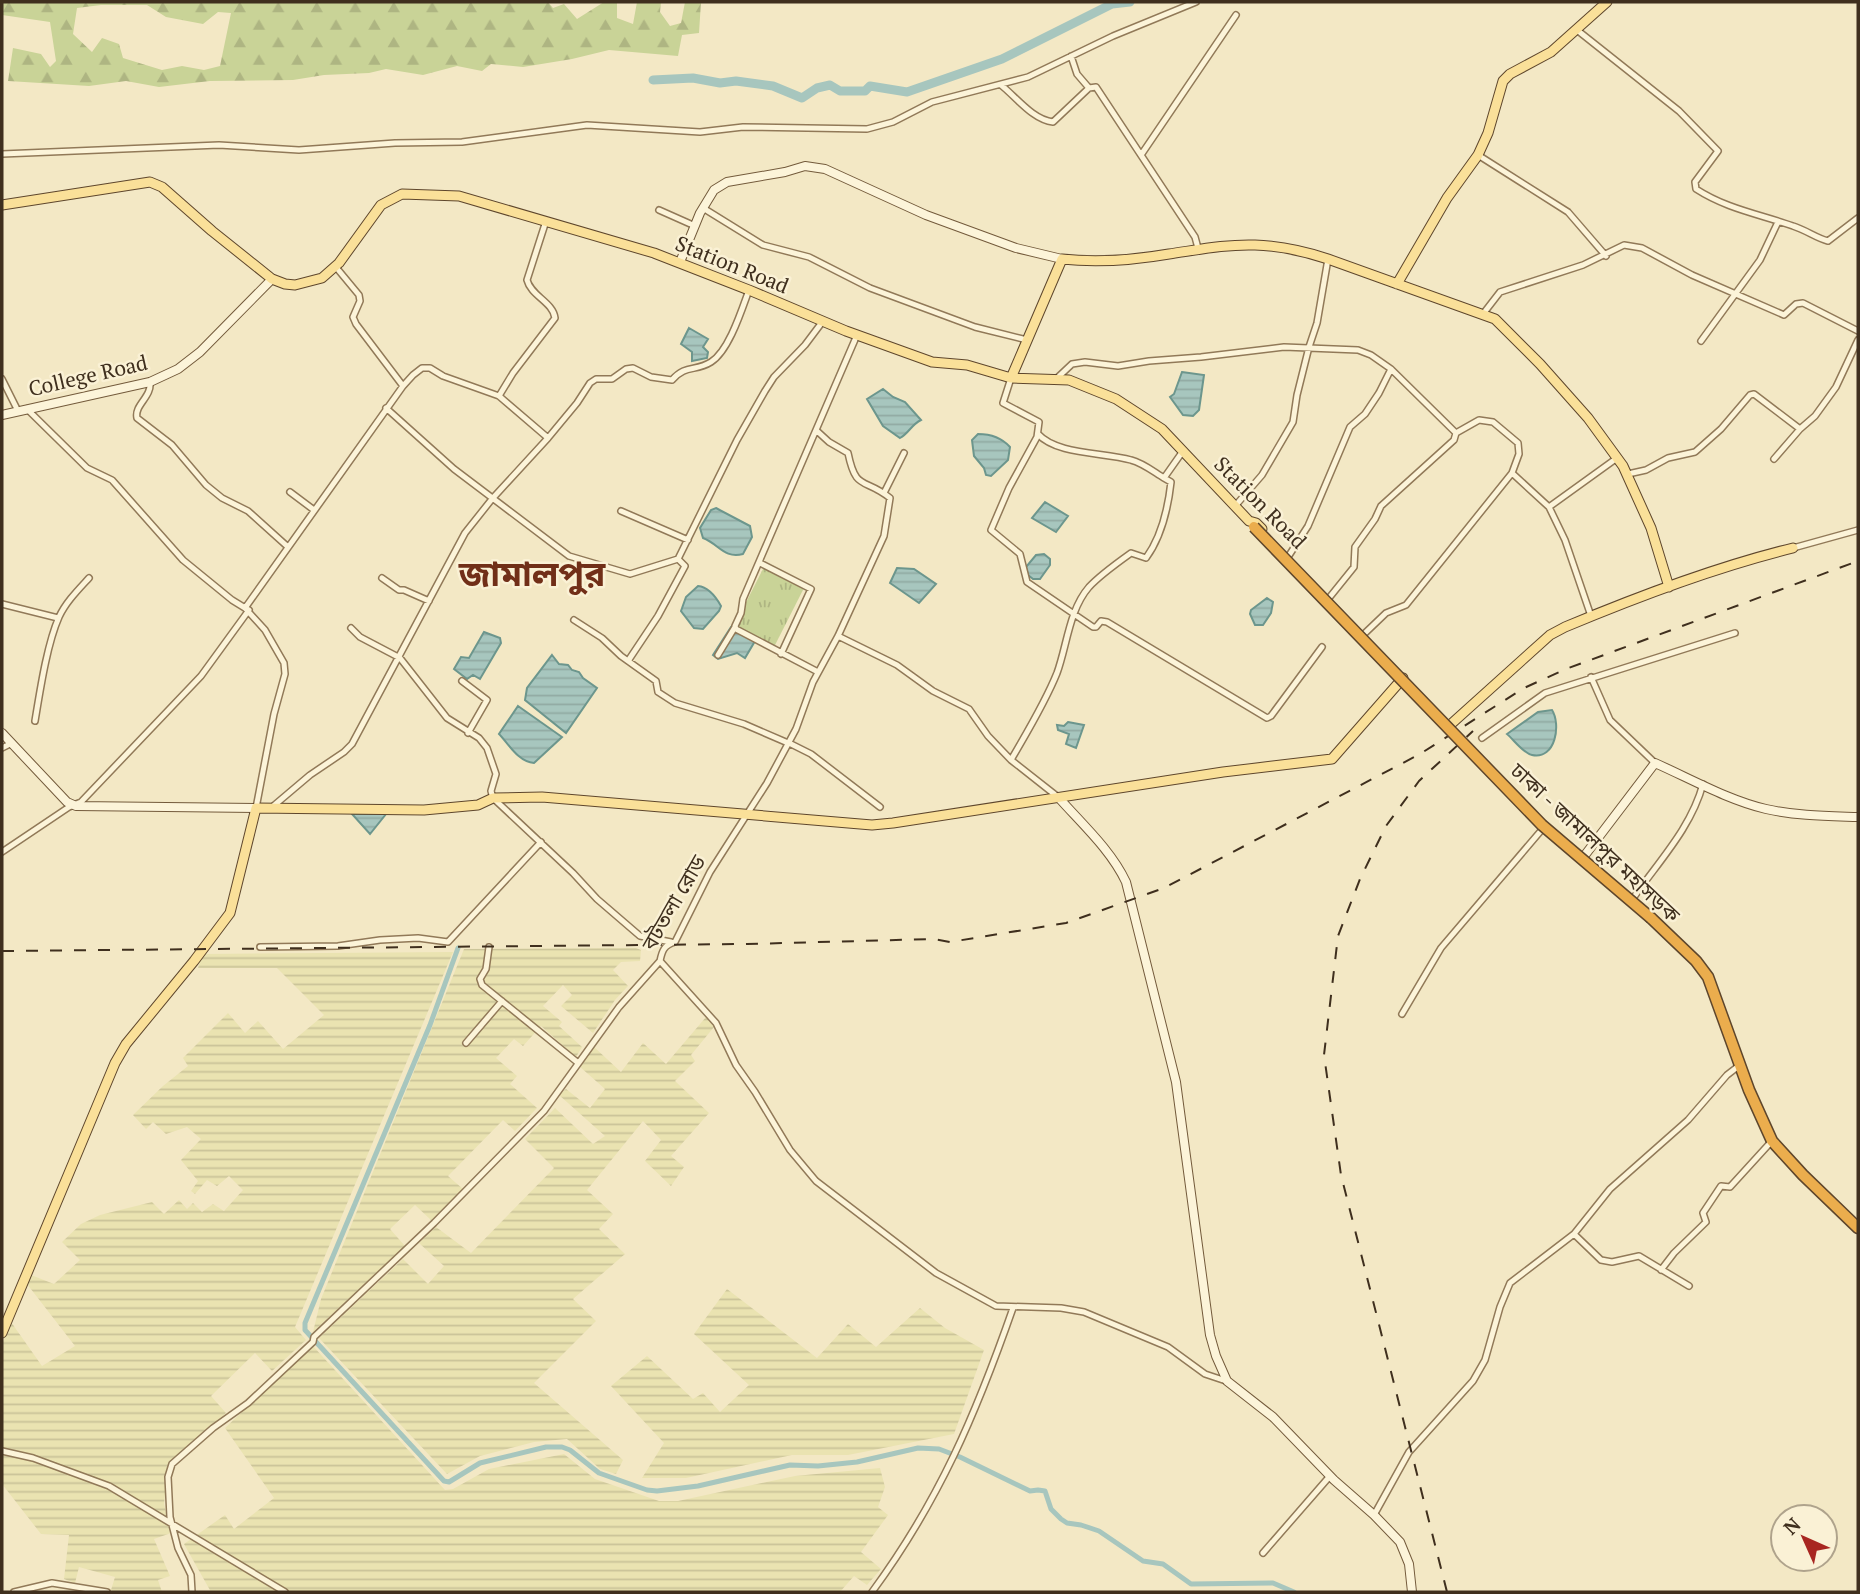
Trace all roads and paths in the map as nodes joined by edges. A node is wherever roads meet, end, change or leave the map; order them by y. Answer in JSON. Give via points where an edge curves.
{"nodes":[{"id":1,"x":1196,"y":2,"type":"edge"},
{"id":2,"x":1607,"y":2,"type":"edge"},
{"id":3,"x":1236,"y":15,"type":"dead end"},
{"id":4,"x":1577,"y":30,"type":"junction"},
{"id":5,"x":1071,"y":56,"type":"junction"},
{"id":6,"x":1001,"y":85,"type":"junction"},
{"id":7,"x":1089,"y":88,"type":"junction"},
{"id":8,"x":2,"y":153,"type":"edge"},
{"id":9,"x":1141,"y":155,"type":"junction"},
{"id":10,"x":1478,"y":155,"type":"junction"},
{"id":11,"x":2,"y":205,"type":"edge"},
{"id":12,"x":703,"y":208,"type":"junction"},
{"id":13,"x":659,"y":210,"type":"dead end"},
{"id":14,"x":1858,"y":218,"type":"edge"},
{"id":15,"x":546,"y":221,"type":"junction"},
{"id":16,"x":1777,"y":222,"type":"junction"},
{"id":17,"x":695,"y":226,"type":"junction"},
{"id":18,"x":1198,"y":248,"type":"junction"},
{"id":19,"x":1606,"y":256,"type":"junction"},
{"id":20,"x":1062,"y":259,"type":"junction"},
{"id":21,"x":1328,"y":259,"type":"junction"},
{"id":22,"x":680,"y":262,"type":"junction"},
{"id":23,"x":335,"y":267,"type":"junction"},
{"id":24,"x":272,"y":279,"type":"junction"},
{"id":25,"x":1397,"y":284,"type":"junction"},
{"id":26,"x":749,"y":290,"type":"junction"},
{"id":27,"x":1735,"y":293,"type":"junction"},
{"id":28,"x":1483,"y":314,"type":"junction"},
{"id":29,"x":824,"y":321,"type":"junction"},
{"id":30,"x":1858,"y":331,"type":"edge"},
{"id":31,"x":858,"y":335,"type":"junction"},
{"id":32,"x":1027,"y":340,"type":"junction"},
{"id":33,"x":1701,"y":341,"type":"dead end"},
{"id":34,"x":1858,"y":341,"type":"edge"},
{"id":35,"x":1309,"y":347,"type":"junction"},
{"id":36,"x":1391,"y":369,"type":"junction"},
{"id":37,"x":2,"y":379,"type":"edge"},
{"id":38,"x":1011,"y":379,"type":"junction"},
{"id":39,"x":1055,"y":380,"type":"junction"},
{"id":40,"x":150,"y":382,"type":"junction"},
{"id":41,"x":403,"y":386,"type":"junction"},
{"id":42,"x":499,"y":396,"type":"junction"},
{"id":43,"x":386,"y":408,"type":"junction"},
{"id":44,"x":22,"y":410,"type":"junction"},
{"id":45,"x":2,"y":415,"type":"edge"},
{"id":46,"x":1800,"y":429,"type":"junction"},
{"id":47,"x":817,"y":431,"type":"junction"},
{"id":48,"x":1457,"y":433,"type":"junction"},
{"id":49,"x":1038,"y":434,"type":"junction"},
{"id":50,"x":548,"y":438,"type":"junction"},
{"id":51,"x":1183,"y":451,"type":"junction"},
{"id":52,"x":904,"y":453,"type":"dead end"},
{"id":53,"x":1617,"y":458,"type":"junction"},
{"id":54,"x":1774,"y":459,"type":"dead end"},
{"id":55,"x":1512,"y":473,"type":"junction"},
{"id":56,"x":1628,"y":474,"type":"junction"},
{"id":57,"x":1164,"y":478,"type":"junction"},
{"id":58,"x":290,"y":492,"type":"dead end"},
{"id":59,"x":884,"y":493,"type":"junction"},
{"id":60,"x":492,"y":499,"type":"junction"},
{"id":61,"x":1237,"y":505,"type":"junction"},
{"id":62,"x":1549,"y":507,"type":"junction"},
{"id":63,"x":314,"y":510,"type":"junction"},
{"id":64,"x":621,"y":511,"type":"dead end"},
{"id":65,"x":1252,"y":524,"type":"junction"},
{"id":66,"x":1858,"y":530,"type":"edge"},
{"id":67,"x":688,"y":540,"type":"junction"},
{"id":68,"x":288,"y":547,"type":"junction"},
{"id":69,"x":1793,"y":548,"type":"joint"},
{"id":70,"x":1288,"y":556,"type":"junction"},
{"id":71,"x":678,"y":559,"type":"junction"},
{"id":72,"x":760,"y":563,"type":"junction"},
{"id":73,"x":89,"y":578,"type":"dead end"},
{"id":74,"x":382,"y":578,"type":"dead end"},
{"id":75,"x":1670,"y":587,"type":"junction"},
{"id":76,"x":1329,"y":598,"type":"junction"},
{"id":77,"x":429,"y":601,"type":"junction"},
{"id":78,"x":2,"y":604,"type":"edge"},
{"id":79,"x":247,"y":609,"type":"junction"},
{"id":80,"x":1074,"y":616,"type":"junction"},
{"id":81,"x":1591,"y":617,"type":"junction"},
{"id":82,"x":58,"y":618,"type":"junction"},
{"id":83,"x":574,"y":620,"type":"dead end"},
{"id":84,"x":735,"y":627,"type":"junction"},
{"id":85,"x":351,"y":628,"type":"dead end"},
{"id":86,"x":1735,"y":633,"type":"dead end"},
{"id":87,"x":1363,"y":635,"type":"junction"},
{"id":88,"x":838,"y":636,"type":"junction"},
{"id":89,"x":1322,"y":646,"type":"dead end"},
{"id":90,"x":781,"y":654,"type":"junction"},
{"id":91,"x":718,"y":655,"type":"dead end"},
{"id":92,"x":400,"y":658,"type":"junction"},
{"id":93,"x":628,"y":661,"type":"junction"},
{"id":94,"x":818,"y":672,"type":"junction"},
{"id":95,"x":1591,"y":677,"type":"junction"},
{"id":96,"x":1403,"y":678,"type":"junction"},
{"id":97,"x":462,"y":681,"type":"dead end"},
{"id":98,"x":35,"y":721,"type":"dead end"},
{"id":99,"x":1450,"y":725,"type":"junction"},
{"id":100,"x":2,"y":733,"type":"edge"},
{"id":101,"x":468,"y":733,"type":"junction"},
{"id":102,"x":1482,"y":738,"type":"dead end"},
{"id":103,"x":12,"y":743,"type":"junction"},
{"id":104,"x":789,"y":743,"type":"junction"},
{"id":105,"x":2,"y":748,"type":"edge"},
{"id":106,"x":1011,"y":760,"type":"junction"},
{"id":107,"x":1655,"y":763,"type":"junction"},
{"id":108,"x":1703,"y":784,"type":"junction"},
{"id":109,"x":493,"y":798,"type":"junction"},
{"id":110,"x":1059,"y":798,"type":"junction"},
{"id":111,"x":76,"y":806,"type":"junction"},
{"id":112,"x":880,"y":807,"type":"dead end"},
{"id":113,"x":256,"y":808,"type":"junction"},
{"id":114,"x":271,"y":808,"type":"junction"},
{"id":115,"x":746,"y":815,"type":"junction"},
{"id":116,"x":1858,"y":817,"type":"edge"},
{"id":117,"x":1547,"y":823,"type":"junction"},
{"id":118,"x":541,"y":842,"type":"junction"},
{"id":119,"x":2,"y":852,"type":"edge"},
{"id":120,"x":1585,"y":855,"type":"junction"},
{"id":121,"x":1634,"y":897,"type":"junction"},
{"id":122,"x":1651,"y":918,"type":"junction"},
{"id":123,"x":675,"y":942,"type":"junction"},
{"id":124,"x":260,"y":947,"type":"dead end"},
{"id":125,"x":489,"y":947,"type":"dead end"},
{"id":126,"x":660,"y":961,"type":"junction"},
{"id":127,"x":502,"y":1001,"type":"junction"},
{"id":128,"x":1402,"y":1014,"type":"dead end"},
{"id":129,"x":466,"y":1043,"type":"dead end"},
{"id":130,"x":577,"y":1062,"type":"junction"},
{"id":131,"x":1740,"y":1065,"type":"junction"},
{"id":132,"x":1772,"y":1141,"type":"junction"},
{"id":133,"x":1858,"y":1228,"type":"edge"},
{"id":134,"x":1574,"y":1234,"type":"junction"},
{"id":135,"x":1661,"y":1270,"type":"junction"},
{"id":136,"x":1689,"y":1286,"type":"dead end"},
{"id":137,"x":1013,"y":1308,"type":"junction"},
{"id":138,"x":2,"y":1333,"type":"edge"},
{"id":139,"x":1227,"y":1381,"type":"junction"},
{"id":140,"x":2,"y":1451,"type":"edge"},
{"id":141,"x":1330,"y":1476,"type":"junction"},
{"id":142,"x":1374,"y":1514,"type":"junction"},
{"id":143,"x":171,"y":1522,"type":"junction"},
{"id":144,"x":1263,"y":1553,"type":"dead end"},
{"id":145,"x":14,"y":1592,"type":"edge"},
{"id":146,"x":107,"y":1592,"type":"edge"},
{"id":147,"x":192,"y":1592,"type":"edge"},
{"id":148,"x":285,"y":1592,"type":"edge"},
{"id":149,"x":872,"y":1592,"type":"edge"},
{"id":150,"x":1412,"y":1592,"type":"edge"}],
"edges":[{"from":1,"to":5,"type":"street"},
{"from":2,"to":4,"type":"main road"},
{"from":3,"to":9,"type":"street"},
{"from":4,"to":10,"type":"main road","via":[[1503,81]]},
{"from":4,"to":16,"type":"street","via":[[1679,111],[1718,152],[1695,182],[1696,189],[1716,202]]},
{"from":5,"to":6,"type":"street"},
{"from":5,"to":7,"type":"street","via":[[1077,74]]},
{"from":6,"to":7,"type":"street","via":[[1048,122]]},
{"from":6,"to":8,"type":"street","via":[[932,102],[893,122],[867,129],[743,127],[700,132],[587,125],[462,142],[299,150],[219,145]]},
{"from":7,"to":9,"type":"street","via":[[1096,87]]},
{"from":9,"to":18,"type":"street"},
{"from":10,"to":19,"type":"street","via":[[1568,212]]},
{"from":10,"to":25,"type":"main road"},
{"from":11,"to":24,"type":"main road","via":[[150,182],[162,187]]},
{"from":12,"to":17,"type":"main road"},
{"from":12,"to":20,"type":"main road","via":[[714,190],[727,182],[805,166],[825,169],[926,215],[1016,248]]},
{"from":12,"to":32,"type":"street","via":[[763,245],[809,257],[870,288],[975,327]]},
{"from":13,"to":17,"type":"street"},
{"from":14,"to":16,"type":"street","via":[[1828,241]]},
{"from":15,"to":22,"type":"main road","name":"Station Road"},
{"from":15,"to":23,"type":"main road","name":"Station Road","via":[[459,196],[402,194],[381,205]]},
{"from":15,"to":42,"type":"street","via":[[527,280],[555,318]]},
{"from":16,"to":27,"type":"street","via":[[1760,260]]},
{"from":17,"to":22,"type":"main road"},
{"from":18,"to":20,"type":"main road","via":[[1102,262]]},
{"from":18,"to":21,"type":"main road","via":[[1254,245]]},
{"from":19,"to":27,"type":"street","via":[[1624,245],[1642,248]]},
{"from":19,"to":28,"type":"street","via":[[1500,292]]},
{"from":20,"to":32,"type":"main road"},
{"from":21,"to":25,"type":"main road"},
{"from":21,"to":35,"type":"street"},
{"from":22,"to":26,"type":"main road","name":"Station Road"},
{"from":23,"to":24,"type":"main road","name":"Station Road","via":[[322,278],[295,285]]},
{"from":23,"to":41,"type":"street","via":[[359,295],[353,317],[356,324]]},
{"from":24,"to":40,"type":"main road","name":"College Road","via":[[184,365]]},
{"from":25,"to":28,"type":"main road"},
{"from":26,"to":29,"type":"main road","name":"Station Road"},
{"from":26,"to":50,"type":"street","via":[[724,347],[712,362],[683,369],[672,380],[633,368],[612,379],[596,379]]},
{"from":27,"to":30,"type":"street","via":[[1784,315],[1804,303]]},
{"from":27,"to":33,"type":"street"},
{"from":28,"to":53,"type":"main road","via":[[1495,319],[1540,364]]},
{"from":29,"to":31,"type":"main road","name":"Station Road"},
{"from":29,"to":67,"type":"street","via":[[765,391]]},
{"from":31,"to":38,"type":"main road","name":"Station Road","via":[[932,362],[967,365]]},
{"from":31,"to":47,"type":"street"},
{"from":32,"to":38,"type":"main road"},
{"from":34,"to":46,"type":"street","via":[[1836,387]]},
{"from":35,"to":36,"type":"street","via":[[1358,350]]},
{"from":35,"to":39,"type":"street","via":[[1118,366],[1085,362],[1068,367]]},
{"from":35,"to":61,"type":"street","via":[[1293,422],[1262,475]]},
{"from":36,"to":48,"type":"street"},
{"from":36,"to":70,"type":"street","via":[[1379,393],[1350,427],[1308,526]]},
{"from":37,"to":44,"type":"street"},
{"from":38,"to":39,"type":"main road","name":"Station Road"},
{"from":38,"to":49,"type":"street","via":[[1003,402],[1039,422]]},
{"from":39,"to":51,"type":"main road","name":"Station Road","via":[[1069,380],[1116,399],[1162,429]]},
{"from":40,"to":44,"type":"main road","name":"College Road"},
{"from":40,"to":68,"type":"street","via":[[137,418],[172,445],[206,485],[248,511]]},
{"from":41,"to":42,"type":"street","via":[[422,368],[430,368]]},
{"from":41,"to":43,"type":"street"},
{"from":42,"to":50,"type":"street"},
{"from":43,"to":60,"type":"street"},
{"from":43,"to":63,"type":"street"},
{"from":44,"to":45,"type":"main road","name":"College Road"},
{"from":44,"to":79,"type":"street","via":[[87,468],[112,480],[183,560]]},
{"from":46,"to":54,"type":"street"},
{"from":46,"to":56,"type":"street","via":[[1754,394],[1695,452]]},
{"from":47,"to":59,"type":"street","via":[[848,453],[858,480]]},
{"from":47,"to":72,"type":"street"},
{"from":48,"to":55,"type":"street","via":[[1479,420],[1493,422],[1518,443]]},
{"from":48,"to":76,"type":"street","via":[[1381,506],[1355,547],[1354,566]]},
{"from":49,"to":57,"type":"street","via":[[1078,451],[1135,460]]},
{"from":49,"to":80,"type":"street","via":[[991,530],[1020,554],[1027,582]]},
{"from":50,"to":60,"type":"street"},
{"from":51,"to":57,"type":"street"},
{"from":51,"to":61,"type":"main road","name":"Station Road"},
{"from":52,"to":59,"type":"street"},
{"from":53,"to":56,"type":"main road"},
{"from":53,"to":62,"type":"street"},
{"from":55,"to":62,"type":"street"},
{"from":55,"to":87,"type":"street","via":[[1409,602],[1386,613]]},
{"from":56,"to":75,"type":"main road"},
{"from":57,"to":80,"type":"street","via":[[1171,482],[1169,503],[1154,547],[1146,558],[1131,553],[1090,586]]},
{"from":58,"to":63,"type":"street"},
{"from":59,"to":88,"type":"street","name":"বটতলা রোড","via":[[890,498],[884,536]]},
{"from":60,"to":71,"type":"street","via":[[569,556],[630,574]]},
{"from":60,"to":77,"type":"street","via":[[465,533]]},
{"from":61,"to":65,"type":"main road","name":"Station Road"},
{"from":62,"to":81,"type":"street"},
{"from":63,"to":68,"type":"street"},
{"from":64,"to":67,"type":"street"},
{"from":65,"to":70,"type":"main road","name":"Station Road"},
{"from":65,"to":122,"type":"highway","name":"ঢাকা - জামালপুর মহাসড়ক","bridge":true,"via":[[1542,825]]},
{"from":66,"to":69,"type":"street"},
{"from":67,"to":71,"type":"street"},
{"from":68,"to":79,"type":"street"},
{"from":69,"to":75,"type":"main road"},
{"from":70,"to":76,"type":"main road","name":"Station Road"},
{"from":71,"to":93,"type":"street","via":[[685,566]]},
{"from":72,"to":84,"type":"street"},
{"from":72,"to":90,"type":"street","via":[[811,589]]},
{"from":73,"to":82,"type":"street"},
{"from":74,"to":77,"type":"street"},
{"from":75,"to":81,"type":"main road"},
{"from":76,"to":87,"type":"main road","name":"Station Road"},
{"from":77,"to":92,"type":"street"},
{"from":78,"to":82,"type":"street"},
{"from":79,"to":111,"type":"street","via":[[201,676]]},
{"from":79,"to":113,"type":"street","via":[[285,663]]},
{"from":80,"to":89,"type":"street","via":[[1093,627],[1107,622],[1267,718]]},
{"from":80,"to":106,"type":"street","via":[[1057,673]]},
{"from":81,"to":99,"type":"main road","via":[[1550,635]]},
{"from":82,"to":98,"type":"street"},
{"from":83,"to":93,"type":"street"},
{"from":84,"to":90,"type":"street"},
{"from":84,"to":91,"type":"street"},
{"from":85,"to":92,"type":"street"},
{"from":86,"to":95,"type":"street"},
{"from":87,"to":96,"type":"main road","name":"Station Road"},
{"from":88,"to":94,"type":"street","name":"বটতলা রোড"},
{"from":88,"to":106,"type":"street","via":[[969,709]]},
{"from":90,"to":94,"type":"street"},
{"from":92,"to":101,"type":"street","via":[[447,719]]},
{"from":92,"to":114,"type":"street","via":[[352,744]]},
{"from":93,"to":104,"type":"street","via":[[656,681],[658,692],[675,703]]},
{"from":94,"to":104,"type":"street","name":"বটতলা রোড"},
{"from":95,"to":102,"type":"street","via":[[1545,693]]},
{"from":95,"to":107,"type":"street","via":[[1610,720]]},
{"from":96,"to":99,"type":"main road","name":"Station Road"},
{"from":96,"to":110,"type":"main road","via":[[1332,760]]},
{"from":97,"to":101,"type":"street","via":[[487,700]]},
{"from":99,"to":117,"type":"main road","name":"Station Road"},
{"from":100,"to":103,"type":"main road"},
{"from":101,"to":109,"type":"street","via":[[479,738],[494,765]]},
{"from":103,"to":105,"type":"street"},
{"from":103,"to":111,"type":"main road"},
{"from":104,"to":112,"type":"street","via":[[811,754]]},
{"from":104,"to":115,"type":"street","name":"বটতলা রোড"},
{"from":106,"to":110,"type":"street"},
{"from":107,"to":108,"type":"main road"},
{"from":107,"to":120,"type":"main road"},
{"from":108,"to":116,"type":"main road","via":[[1764,809]]},
{"from":108,"to":121,"type":"street","via":[[1677,839]]},
{"from":109,"to":114,"type":"main road","via":[[478,805],[424,810]]},
{"from":109,"to":115,"type":"main road","via":[[542,797]]},
{"from":109,"to":118,"type":"street"},
{"from":110,"to":115,"type":"main road","via":[[872,825]]},
{"from":110,"to":139,"type":"main road","via":[[1121,871],[1138,923],[1176,1082],[1210,1335]]},
{"from":111,"to":113,"type":"main road"},
{"from":111,"to":119,"type":"street"},
{"from":113,"to":114,"type":"main road"},
{"from":113,"to":138,"type":"main road","via":[[230,914],[115,1063]]},
{"from":115,"to":123,"type":"street","name":"বটতলা রোড","via":[[710,872]]},
{"from":117,"to":120,"type":"main road","name":"Station Road"},
{"from":117,"to":128,"type":"street","via":[[1441,948]]},
{"from":118,"to":123,"type":"street","via":[[640,936]]},
{"from":118,"to":124,"type":"street","via":[[448,942],[418,938]]},
{"from":120,"to":121,"type":"main road","name":"Station Road"},
{"from":121,"to":122,"type":"main road","name":"Station Road"},
{"from":122,"to":131,"type":"highway","name":"ঢাকা - জামালপুর মহাসড়ক","via":[[1708,977]]},
{"from":123,"to":126,"type":"street","name":"বটতলা রোড","via":[[667,944]]},
{"from":125,"to":127,"type":"street","via":[[480,979]]},
{"from":126,"to":130,"type":"street","name":"বটতলা রোড"},
{"from":126,"to":137,"type":"street","via":[[716,1023],[736,1065],[790,1150],[816,1181],[936,1273],[996,1306]]},
{"from":127,"to":129,"type":"street"},
{"from":127,"to":130,"type":"street"},
{"from":130,"to":143,"type":"street","name":"বটতলা রোড","via":[[544,1111],[433,1223],[248,1403],[172,1464],[168,1477]]},
{"from":131,"to":132,"type":"highway","name":"ঢাকা - জামালপুর মহাসড়ক"},
{"from":131,"to":134,"type":"street","via":[[1688,1120],[1610,1189]]},
{"from":132,"to":133,"type":"highway","name":"ঢাকা - জামালপুর মহাসড়ক"},
{"from":132,"to":135,"type":"street","via":[[1732,1186],[1721,1186],[1703,1213],[1706,1222]]},
{"from":134,"to":135,"type":"street","via":[[1601,1260],[1639,1256]]},
{"from":134,"to":142,"type":"street","via":[[1510,1283],[1485,1360],[1473,1381],[1409,1452]]},
{"from":135,"to":136,"type":"street"},
{"from":137,"to":139,"type":"street","via":[[1061,1308],[1101,1318],[1168,1347],[1205,1374]]},
{"from":137,"to":149,"type":"street","via":[[957,1452],[936,1494]]},
{"from":139,"to":141,"type":"main road","via":[[1273,1416]]},
{"from":140,"to":143,"type":"street","via":[[109,1486]]},
{"from":141,"to":142,"type":"main road"},
{"from":141,"to":144,"type":"street"},
{"from":142,"to":150,"type":"main road","via":[[1400,1542],[1409,1564]]},
{"from":143,"to":147,"type":"street","name":"বটতলা রোড","via":[[191,1575]]},
{"from":143,"to":148,"type":"street"},
{"from":145,"to":146,"type":"street","via":[[52,1583]]}]}
